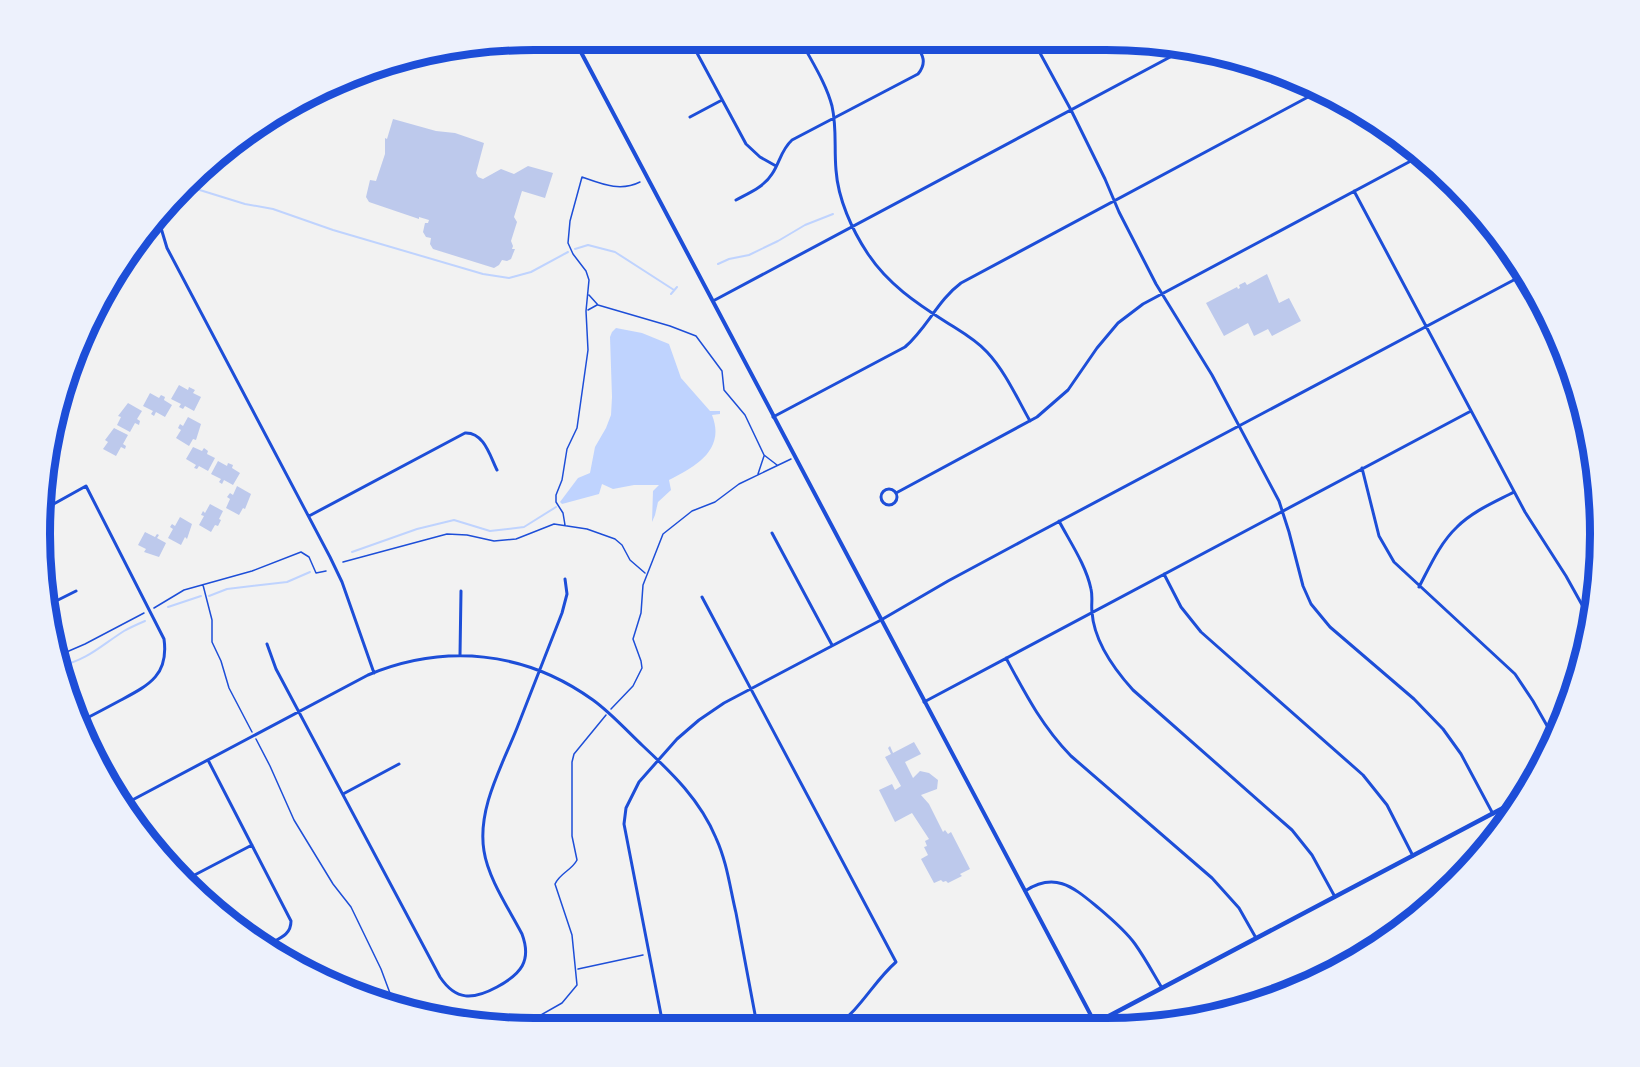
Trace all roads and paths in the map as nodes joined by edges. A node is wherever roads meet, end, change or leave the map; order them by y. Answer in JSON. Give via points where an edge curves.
{"nodes":[{"id":1,"x":580,"y":50,"type":"edge"},
{"id":2,"x":695,"y":50,"type":"edge"},
{"id":3,"x":806,"y":50,"type":"edge"},
{"id":4,"x":920,"y":50,"type":"edge"},
{"id":5,"x":1038,"y":50,"type":"edge"},
{"id":6,"x":1174,"y":55,"type":"edge"},
{"id":7,"x":1312,"y":95,"type":"edge"},
{"id":8,"x":722,"y":100,"type":"junction"},
{"id":9,"x":1071,"y":110,"type":"junction"},
{"id":10,"x":690,"y":117,"type":"dead end"},
{"id":11,"x":835,"y":118,"type":"junction"},
{"id":12,"x":1413,"y":160,"type":"edge"},
{"id":13,"x":776,"y":166,"type":"junction"},
{"id":14,"x":640,"y":182,"type":"dead end"},
{"id":15,"x":1354,"y":191,"type":"junction"},
{"id":16,"x":736,"y":200,"type":"dead end"},
{"id":17,"x":1115,"y":202,"type":"junction"},
{"id":18,"x":161,"y":225,"type":"edge"},
{"id":19,"x":854,"y":226,"type":"junction"},
{"id":20,"x":1517,"y":278,"type":"edge"},
{"id":21,"x":1162,"y":293,"type":"junction"},
{"id":22,"x":588,"y":295,"type":"junction"},
{"id":23,"x":712,"y":302,"type":"junction"},
{"id":24,"x":598,"y":305,"type":"junction"},
{"id":25,"x":586,"y":311,"type":"junction"},
{"id":26,"x":933,"y":314,"type":"junction"},
{"id":27,"x":1426,"y":326,"type":"junction"},
{"id":28,"x":1471,"y":411,"type":"junction"},
{"id":29,"x":773,"y":417,"type":"junction"},
{"id":30,"x":1030,"y":421,"type":"junction"},
{"id":31,"x":1238,"y":426,"type":"junction"},
{"id":32,"x":764,"y":455,"type":"junction"},
{"id":33,"x":794,"y":457,"type":"junction"},
{"id":34,"x":778,"y":466,"type":"junction"},
{"id":35,"x":1362,"y":468,"type":"junction"},
{"id":36,"x":497,"y":470,"type":"dead end"},
{"id":37,"x":757,"y":475,"type":"junction"},
{"id":38,"x":1514,"y":492,"type":"junction"},
{"id":39,"x":896,"y":493,"type":"junction"},
{"id":40,"x":51,"y":506,"type":"edge"},
{"id":41,"x":1283,"y":511,"type":"junction"},
{"id":42,"x":309,"y":516,"type":"junction"},
{"id":43,"x":1059,"y":521,"type":"junction"},
{"id":44,"x":565,"y":525,"type":"junction"},
{"id":45,"x":772,"y":533,"type":"dead end"},
{"id":46,"x":343,"y":562,"type":"dead end"},
{"id":47,"x":326,"y":571,"type":"dead end"},
{"id":48,"x":646,"y":574,"type":"junction"},
{"id":49,"x":1164,"y":574,"type":"junction"},
{"id":50,"x":565,"y":579,"type":"dead end"},
{"id":51,"x":203,"y":585,"type":"junction"},
{"id":52,"x":1419,"y":587,"type":"junction"},
{"id":53,"x":76,"y":591,"type":"dead end"},
{"id":54,"x":461,"y":591,"type":"dead end"},
{"id":55,"x":702,"y":597,"type":"dead end"},
{"id":56,"x":55,"y":602,"type":"edge"},
{"id":57,"x":1584,"y":609,"type":"edge"},
{"id":58,"x":151,"y":610,"type":"junction"},
{"id":59,"x":1092,"y":612,"type":"junction"},
{"id":60,"x":881,"y":620,"type":"junction"},
{"id":61,"x":267,"y":644,"type":"dead end"},
{"id":62,"x":832,"y":646,"type":"junction"},
{"id":63,"x":65,"y":653,"type":"edge"},
{"id":64,"x":460,"y":655,"type":"junction"},
{"id":65,"x":1006,"y":658,"type":"junction"},
{"id":66,"x":539,"y":671,"type":"junction"},
{"id":67,"x":374,"y":673,"type":"junction"},
{"id":68,"x":750,"y":688,"type":"junction"},
{"id":69,"x":924,"y":702,"type":"junction"},
{"id":70,"x":299,"y":712,"type":"junction"},
{"id":71,"x":608,"y":713,"type":"junction"},
{"id":72,"x":86,"y":718,"type":"edge"},
{"id":73,"x":1549,"y":729,"type":"edge"},
{"id":74,"x":254,"y":736,"type":"junction"},
{"id":75,"x":208,"y":760,"type":"junction"},
{"id":76,"x":659,"y":761,"type":"junction"},
{"id":77,"x":399,"y":764,"type":"dead end"},
{"id":78,"x":343,"y":795,"type":"junction"},
{"id":79,"x":130,"y":801,"type":"edge"},
{"id":80,"x":1505,"y":807,"type":"edge"},
{"id":81,"x":1493,"y":814,"type":"junction"},
{"id":82,"x":252,"y":845,"type":"junction"},
{"id":83,"x":1413,"y":856,"type":"junction"},
{"id":84,"x":192,"y":877,"type":"edge"},
{"id":85,"x":1025,"y":891,"type":"junction"},
{"id":86,"x":1335,"y":897,"type":"junction"},
{"id":87,"x":1256,"y":938,"type":"junction"},
{"id":88,"x":273,"y":942,"type":"edge"},
{"id":89,"x":648,"y":953,"type":"junction"},
{"id":90,"x":577,"y":969,"type":"junction"},
{"id":91,"x":1162,"y":988,"type":"junction"},
{"id":92,"x":391,"y":996,"type":"edge"},
{"id":93,"x":536,"y":1018,"type":"edge"},
{"id":94,"x":662,"y":1018,"type":"edge"},
{"id":95,"x":756,"y":1018,"type":"edge"},
{"id":96,"x":846,"y":1018,"type":"edge"},
{"id":97,"x":1092,"y":1018,"type":"edge"},
{"id":98,"x":1105,"y":1018,"type":"edge"}],
"edges":[{"from":1,"to":23,"type":"street"},
{"from":2,"to":8,"type":"street"},
{"from":3,"to":11,"type":"street","via":[[825,87]]},
{"from":4,"to":11,"type":"street","via":[[923,66],[918,74]]},
{"from":5,"to":9,"type":"street"},
{"from":6,"to":9,"type":"street"},
{"from":7,"to":17,"type":"street"},
{"from":8,"to":10,"type":"street"},
{"from":8,"to":13,"type":"street","via":[[750,150]]},
{"from":9,"to":17,"type":"street"},
{"from":9,"to":19,"type":"street"},
{"from":11,"to":13,"type":"street","via":[[792,140]]},
{"from":11,"to":19,"type":"street","via":[[838,184]]},
{"from":12,"to":15,"type":"street"},
{"from":13,"to":16,"type":"street","via":[[765,182]]},
{"from":14,"to":22,"type":"path","via":[[617,188],[582,177],[568,243],[586,271]]},
{"from":15,"to":21,"type":"street"},
{"from":15,"to":27,"type":"street"},
{"from":17,"to":21,"type":"street"},
{"from":17,"to":26,"type":"street","via":[[961,283]]},
{"from":18,"to":42,"type":"street","via":[[175,263]]},
{"from":19,"to":23,"type":"street"},
{"from":19,"to":26,"type":"street","via":[[887,278]]},
{"from":20,"to":27,"type":"street"},
{"from":21,"to":30,"type":"street","via":[[1118,323],[1068,390]]},
{"from":21,"to":31,"type":"street"},
{"from":22,"to":24,"type":"path"},
{"from":22,"to":25,"type":"path"},
{"from":23,"to":29,"type":"street"},
{"from":24,"to":25,"type":"path"},
{"from":24,"to":32,"type":"path","via":[[696,336],[722,371],[724,390],[745,415]]},
{"from":25,"to":44,"type":"path","via":[[588,350],[580,416],[556,495]]},
{"from":26,"to":29,"type":"street","via":[[905,347]]},
{"from":26,"to":30,"type":"street","via":[[986,351]]},
{"from":27,"to":28,"type":"street"},
{"from":27,"to":31,"type":"street"},
{"from":28,"to":35,"type":"street"},
{"from":28,"to":38,"type":"street"},
{"from":29,"to":33,"type":"street"},
{"from":30,"to":39,"type":"street"},
{"from":31,"to":41,"type":"street"},
{"from":31,"to":43,"type":"street"},
{"from":32,"to":34,"type":"path"},
{"from":32,"to":37,"type":"path"},
{"from":33,"to":34,"type":"path"},
{"from":33,"to":60,"type":"street"},
{"from":34,"to":37,"type":"path"},
{"from":35,"to":41,"type":"street"},
{"from":35,"to":52,"type":"street","via":[[1383,545]]},
{"from":36,"to":42,"type":"street","via":[[481,440],[465,433]]},
{"from":37,"to":48,"type":"path","via":[[671,526],[659,540]]},
{"from":38,"to":52,"type":"street","via":[[1455,528]]},
{"from":38,"to":57,"type":"street"},
{"from":39,"to":39,"type":"street","via":[[886,489],[881,500],[893,505]]},
{"from":40,"to":58,"type":"street","via":[[86,486]]},
{"from":41,"to":49,"type":"street"},
{"from":41,"to":81,"type":"street","via":[[1311,604],[1323,620],[1443,729]]},
{"from":42,"to":67,"type":"street","via":[[342,582]]},
{"from":43,"to":59,"type":"street","via":[[1086,572]]},
{"from":43,"to":60,"type":"street"},
{"from":44,"to":46,"type":"path","via":[[554,524],[516,539],[494,541],[447,534]]},
{"from":44,"to":48,"type":"path","via":[[587,528],[615,539]]},
{"from":45,"to":62,"type":"street"},
{"from":47,"to":51,"type":"path","via":[[316,573],[309,557],[301,552]]},
{"from":48,"to":71,"type":"path","via":[[633,639],[642,669],[633,686]]},
{"from":49,"to":59,"type":"street"},
{"from":49,"to":83,"type":"street","via":[[1181,607],[1201,632],[1364,775],[1387,805]]},
{"from":50,"to":66,"type":"street","via":[[567,594],[562,613]]},
{"from":51,"to":58,"type":"path","via":[[184,590]]},
{"from":51,"to":74,"type":"path","via":[[212,620],[212,642],[229,688]]},
{"from":52,"to":73,"type":"street","via":[[1515,674]]},
{"from":53,"to":56,"type":"street"},
{"from":54,"to":64,"type":"street"},
{"from":55,"to":68,"type":"street"},
{"from":58,"to":63,"type":"path"},
{"from":58,"to":72,"type":"street","via":[[166,648],[162,667],[143,688]]},
{"from":59,"to":65,"type":"street"},
{"from":59,"to":86,"type":"street","via":[[1100,643],[1123,680],[1292,830],[1312,855]]},
{"from":60,"to":62,"type":"street"},
{"from":60,"to":69,"type":"street"},
{"from":61,"to":70,"type":"street"},
{"from":62,"to":68,"type":"street"},
{"from":64,"to":66,"type":"street","via":[[494,658]]},
{"from":64,"to":67,"type":"street","via":[[408,661]]},
{"from":65,"to":69,"type":"street"},
{"from":65,"to":87,"type":"street","via":[[1054,738],[1212,878],[1239,908]]},
{"from":66,"to":71,"type":"street","via":[[575,688]]},
{"from":66,"to":78,"type":"street","via":[[492,790],[484,825],[485,859],[526,945],[521,969],[511,979],[483,994],[465,996],[451,990],[440,977]]},
{"from":67,"to":70,"type":"street"},
{"from":68,"to":76,"type":"street","via":[[699,720]]},
{"from":68,"to":96,"type":"street","via":[[896,962]]},
{"from":69,"to":85,"type":"street"},
{"from":70,"to":74,"type":"street"},
{"from":70,"to":78,"type":"street"},
{"from":71,"to":76,"type":"street"},
{"from":71,"to":90,"type":"path","via":[[574,754],[573,836],[578,860],[555,884],[569,922]]},
{"from":74,"to":75,"type":"street"},
{"from":74,"to":92,"type":"path","via":[[294,820],[351,907]]},
{"from":75,"to":79,"type":"street"},
{"from":75,"to":82,"type":"street"},
{"from":76,"to":89,"type":"street","via":[[632,793],[624,832]]},
{"from":76,"to":95,"type":"street","via":[[699,805],[718,841]]},
{"from":77,"to":78,"type":"street"},
{"from":80,"to":81,"type":"main road"},
{"from":81,"to":83,"type":"main road"},
{"from":82,"to":84,"type":"street"},
{"from":82,"to":88,"type":"street","via":[[291,921],[287,934]]},
{"from":83,"to":86,"type":"main road"},
{"from":85,"to":91,"type":"street","via":[[1049,882],[1066,884],[1080,892],[1134,943]]},
{"from":85,"to":97,"type":"street"},
{"from":86,"to":87,"type":"main road"},
{"from":87,"to":91,"type":"main road"},
{"from":89,"to":90,"type":"path"},
{"from":89,"to":94,"type":"street"},
{"from":90,"to":93,"type":"path","via":[[574,991]]},
{"from":91,"to":98,"type":"main road"}]}
